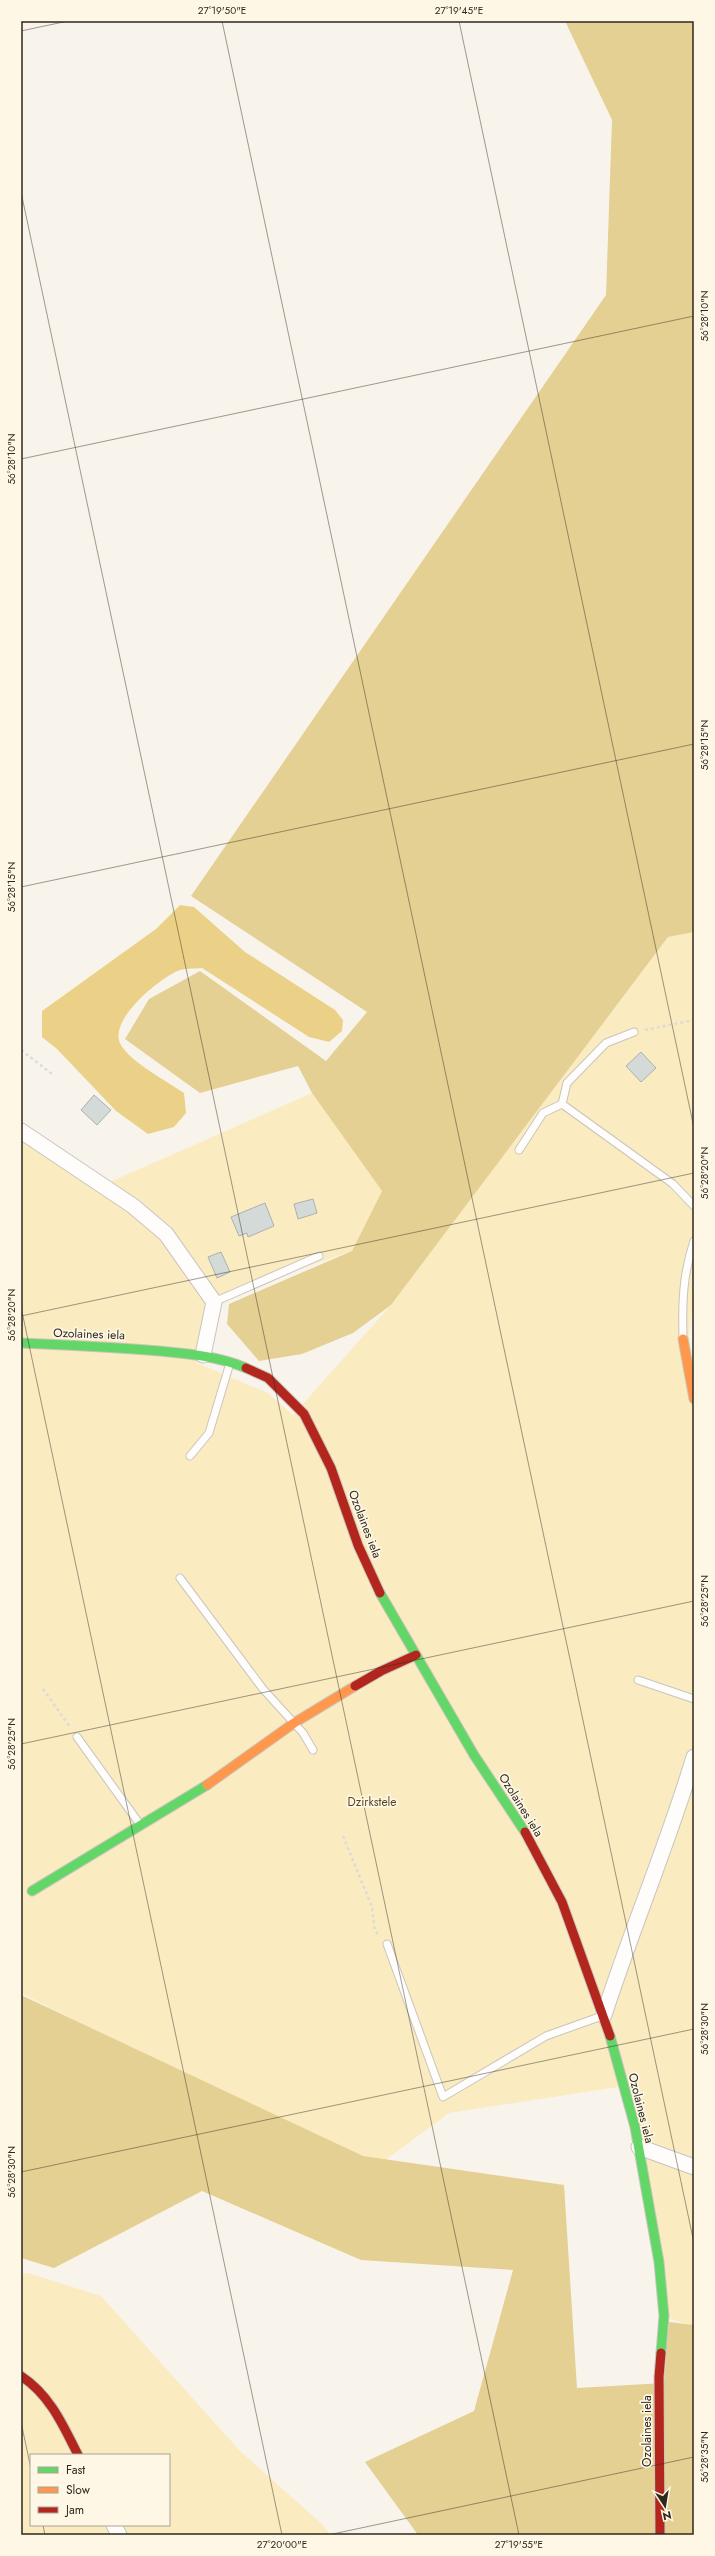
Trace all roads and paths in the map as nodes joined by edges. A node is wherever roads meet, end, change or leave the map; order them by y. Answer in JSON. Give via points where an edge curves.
{"nodes":[{"id":1,"x":694,"y":1020,"type":"edge"},
{"id":2,"x":634,"y":1032,"type":"joint"},
{"id":3,"x":21,"y":1050,"type":"edge"},
{"id":4,"x":52,"y":1074,"type":"dead end"},
{"id":5,"x":562,"y":1104,"type":"junction"},
{"id":6,"x":21,"y":1131,"type":"edge"},
{"id":7,"x":518,"y":1150,"type":"dead end"},
{"id":8,"x":694,"y":1206,"type":"edge"},
{"id":9,"x":694,"y":1241,"type":"edge"},
{"id":10,"x":319,"y":1256,"type":"dead end"},
{"id":11,"x":214,"y":1302,"type":"junction"},
{"id":12,"x":683,"y":1339,"type":"joint"},
{"id":13,"x":21,"y":1345,"type":"edge"},
{"id":14,"x":203,"y":1355,"type":"junction"},
{"id":15,"x":230,"y":1361,"type":"junction"},
{"id":16,"x":694,"y":1399,"type":"edge"},
{"id":17,"x":190,"y":1456,"type":"dead end"},
{"id":18,"x":180,"y":1578,"type":"dead end"},
{"id":19,"x":416,"y":1655,"type":"junction"},
{"id":20,"x":638,"y":1680,"type":"dead end"},
{"id":21,"x":43,"y":1689,"type":"dead end"},
{"id":22,"x":694,"y":1699,"type":"edge"},
{"id":23,"x":294,"y":1723,"type":"junction"},
{"id":24,"x":77,"y":1737,"type":"joint"},
{"id":25,"x":313,"y":1750,"type":"dead end"},
{"id":26,"x":694,"y":1757,"type":"edge"},
{"id":27,"x":141,"y":1825,"type":"junction"},
{"id":28,"x":343,"y":1836,"type":"dead end"},
{"id":29,"x":32,"y":1891,"type":"dead end"},
{"id":30,"x":387,"y":1944,"type":"joint"},
{"id":31,"x":604,"y":2015,"type":"junction"},
{"id":32,"x":638,"y":2148,"type":"junction"},
{"id":33,"x":694,"y":2167,"type":"edge"},
{"id":34,"x":21,"y":2376,"type":"edge"},
{"id":35,"x":78,"y":2454,"type":"edge"},
{"id":36,"x":114,"y":2526,"type":"edge"},
{"id":37,"x":119,"y":2535,"type":"edge"},
{"id":38,"x":660,"y":2535,"type":"edge"}],
"edges":[{"from":1,"to":2,"type":"path"},
{"from":2,"to":5,"type":"lane","via":[[606,1043],[567,1083]]},
{"from":3,"to":4,"type":"path"},
{"from":5,"to":7,"type":"lane","via":[[544,1113]]},
{"from":5,"to":8,"type":"lane","via":[[673,1184]]},
{"from":6,"to":11,"type":"street","via":[[132,1206],[166,1234]]},
{"from":9,"to":12,"type":"lane","via":[[686,1265],[682,1298]]},
{"from":10,"to":11,"type":"lane"},
{"from":11,"to":14,"type":"street"},
{"from":12,"to":16,"type":"street"},
{"from":13,"to":14,"type":"street","name":"Ozolaines iela","via":[[128,1348]]},
{"from":14,"to":15,"type":"street","name":"Ozolaines iela"},
{"from":15,"to":17,"type":"lane","via":[[209,1433]]},
{"from":15,"to":19,"type":"street","name":"Ozolaines iela","via":[[268,1378],[304,1414],[331,1468],[358,1545],[379,1591]]},
{"from":18,"to":23,"type":"lane","via":[[263,1689]]},
{"from":19,"to":23,"type":"street","via":[[380,1671]]},
{"from":19,"to":31,"type":"street","name":"Ozolaines iela","via":[[474,1755],[521,1825],[562,1902]]},
{"from":20,"to":22,"type":"lane"},
{"from":21,"to":24,"type":"path"},
{"from":23,"to":25,"type":"lane"},
{"from":23,"to":27,"type":"street","via":[[216,1779]]},
{"from":24,"to":27,"type":"lane"},
{"from":26,"to":31,"type":"street"},
{"from":27,"to":29,"type":"street"},
{"from":28,"to":30,"type":"path","via":[[372,1907],[375,1931]]},
{"from":30,"to":31,"type":"lane","via":[[443,2097],[546,2036]]},
{"from":31,"to":32,"type":"street","name":"Ozolaines iela"},
{"from":32,"to":33,"type":"street"},
{"from":32,"to":38,"type":"street","name":"Ozolaines iela","via":[[659,2262],[664,2316],[659,2377]]},
{"from":34,"to":35,"type":"street","via":[[33,2382],[56,2411]]},
{"from":36,"to":37,"type":"street"}]}
